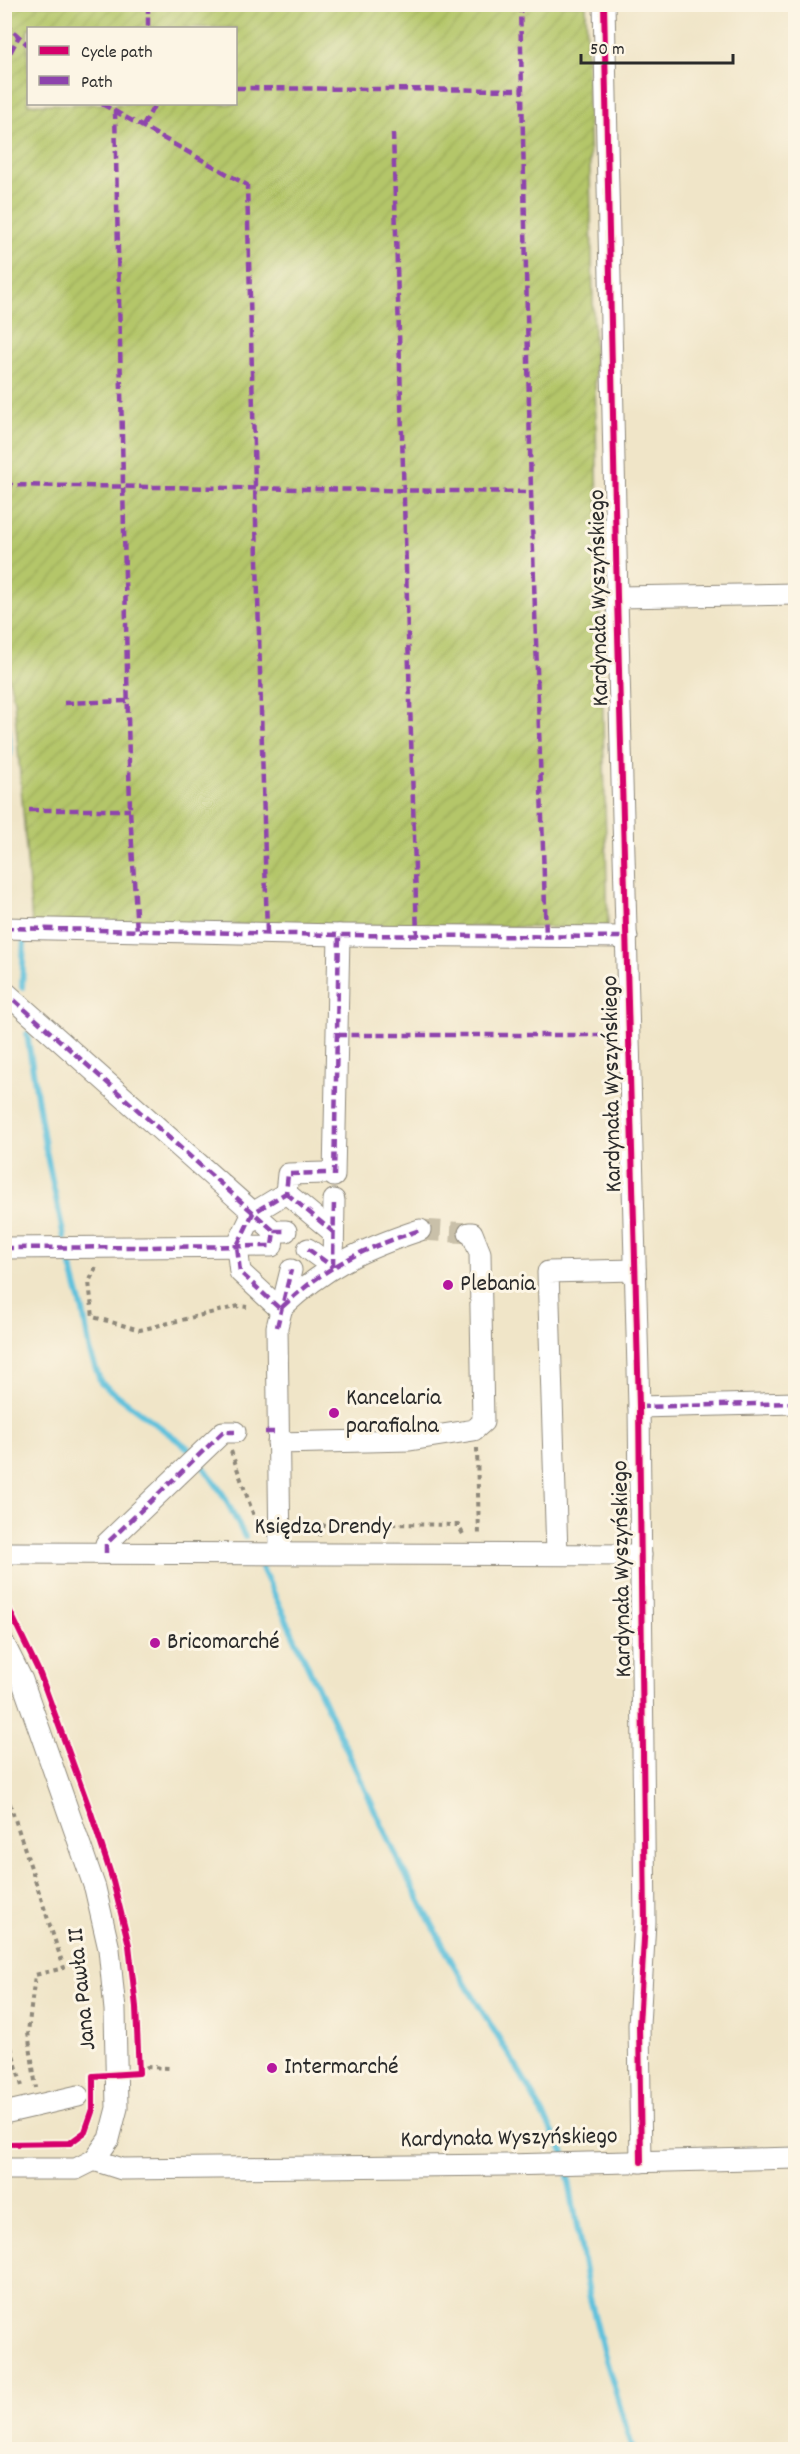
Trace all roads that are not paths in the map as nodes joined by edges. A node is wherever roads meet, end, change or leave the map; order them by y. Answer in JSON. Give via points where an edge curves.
{"nodes":[{"id":1,"x":604,"y":4,"type":"edge"},
{"id":2,"x":795,"y":594,"type":"edge"},
{"id":3,"x":617,"y":597,"type":"junction"},
{"id":4,"x":4,"y":928,"type":"edge"},
{"id":5,"x":339,"y":935,"type":"junction"},
{"id":6,"x":627,"y":937,"type":"junction"},
{"id":7,"x":4,"y":992,"type":"edge"},
{"id":8,"x":286,"y":1193,"type":"junction"},
{"id":9,"x":334,"y":1200,"type":"dead end"},
{"id":10,"x":253,"y":1213,"type":"junction"},
{"id":11,"x":420,"y":1230,"type":"tunnel mouth"},
{"id":12,"x":333,"y":1232,"type":"junction"},
{"id":13,"x":469,"y":1233,"type":"dead end"},
{"id":14,"x":237,"y":1246,"type":"junction"},
{"id":15,"x":4,"y":1248,"type":"edge"},
{"id":16,"x":308,"y":1249,"type":"dead end"},
{"id":17,"x":333,"y":1267,"type":"junction"},
{"id":18,"x":291,"y":1270,"type":"dead end"},
{"id":19,"x":635,"y":1270,"type":"junction"},
{"id":20,"x":278,"y":1318,"type":"junction"},
{"id":21,"x":795,"y":1403,"type":"edge"},
{"id":22,"x":639,"y":1407,"type":"junction"},
{"id":23,"x":233,"y":1432,"type":"road end"},
{"id":24,"x":273,"y":1436,"type":"junction"},
{"id":25,"x":4,"y":1553,"type":"edge"},
{"id":26,"x":106,"y":1553,"type":"junction"},
{"id":27,"x":280,"y":1553,"type":"junction"},
{"id":28,"x":557,"y":1554,"type":"junction"},
{"id":29,"x":641,"y":1555,"type":"junction"},
{"id":30,"x":4,"y":1644,"type":"edge"},
{"id":31,"x":13,"y":1682,"type":"edge"},
{"id":32,"x":78,"y":2096,"type":"dead end"},
{"id":33,"x":4,"y":2113,"type":"edge"},
{"id":34,"x":795,"y":2158,"type":"edge"},
{"id":35,"x":93,"y":2160,"type":"junction"},
{"id":36,"x":641,"y":2162,"type":"junction"},
{"id":37,"x":4,"y":2169,"type":"edge"}],
"edges":[{"from":1,"to":3,"type":"street","name":"Kardynała Wyszyńskiego"},
{"from":2,"to":3,"type":"street"},
{"from":3,"to":6,"type":"street","name":"Kardynała Wyszyńskiego"},
{"from":4,"to":5,"type":"street"},
{"from":5,"to":6,"type":"street"},
{"from":5,"to":8,"type":"street","via":[[330,1174],[288,1174]]},
{"from":6,"to":19,"type":"street","name":"Kardynała Wyszyńskiego"},
{"from":7,"to":10,"type":"street"},
{"from":8,"to":10,"type":"street"},
{"from":8,"to":12,"type":"street"},
{"from":9,"to":12,"type":"street"},
{"from":10,"to":14,"type":"street"},
{"from":10,"to":14,"type":"street","via":[[280,1232],[272,1246]]},
{"from":11,"to":17,"type":"street","via":[[369,1248]]},
{"from":12,"to":17,"type":"street"},
{"from":13,"to":24,"type":"street","via":[[480,1253],[483,1422],[474,1430],[410,1440]]},
{"from":14,"to":15,"type":"street"},
{"from":14,"to":20,"type":"street","via":[[240,1272]]},
{"from":16,"to":17,"type":"street"},
{"from":17,"to":20,"type":"street","via":[[308,1283]]},
{"from":18,"to":20,"type":"street"},
{"from":19,"to":22,"type":"street","name":"Kardynała Wyszyńskiego"},
{"from":19,"to":28,"type":"street","via":[[548,1272]]},
{"from":20,"to":24,"type":"street"},
{"from":21,"to":22,"type":"street"},
{"from":22,"to":29,"type":"street","name":"Kardynała Wyszyńskiego"},
{"from":23,"to":26,"type":"street","via":[[222,1432],[106,1544]]},
{"from":24,"to":27,"type":"street"},
{"from":25,"to":26,"type":"street","name":"Księdza Drendy"},
{"from":26,"to":27,"type":"street","name":"Księdza Drendy"},
{"from":27,"to":28,"type":"street","name":"Księdza Drendy","via":[[480,1550]]},
{"from":28,"to":29,"type":"street","name":"Księdza Drendy"},
{"from":29,"to":36,"type":"street","name":"Kardynała Wyszyńskiego","via":[[645,1922],[639,2025]]},
{"from":30,"to":31,"type":"street","name":"Jana Pawła II"},
{"from":31,"to":35,"type":"street","name":"Jana Pawła II","via":[[95,1888],[109,1949],[117,2108],[109,2139]]},
{"from":32,"to":33,"type":"street"},
{"from":34,"to":36,"type":"street"},
{"from":35,"to":36,"type":"street","name":"Kardynała Wyszyńskiego","via":[[122,2169]]},
{"from":35,"to":37,"type":"street","via":[[76,2169]]}]}
